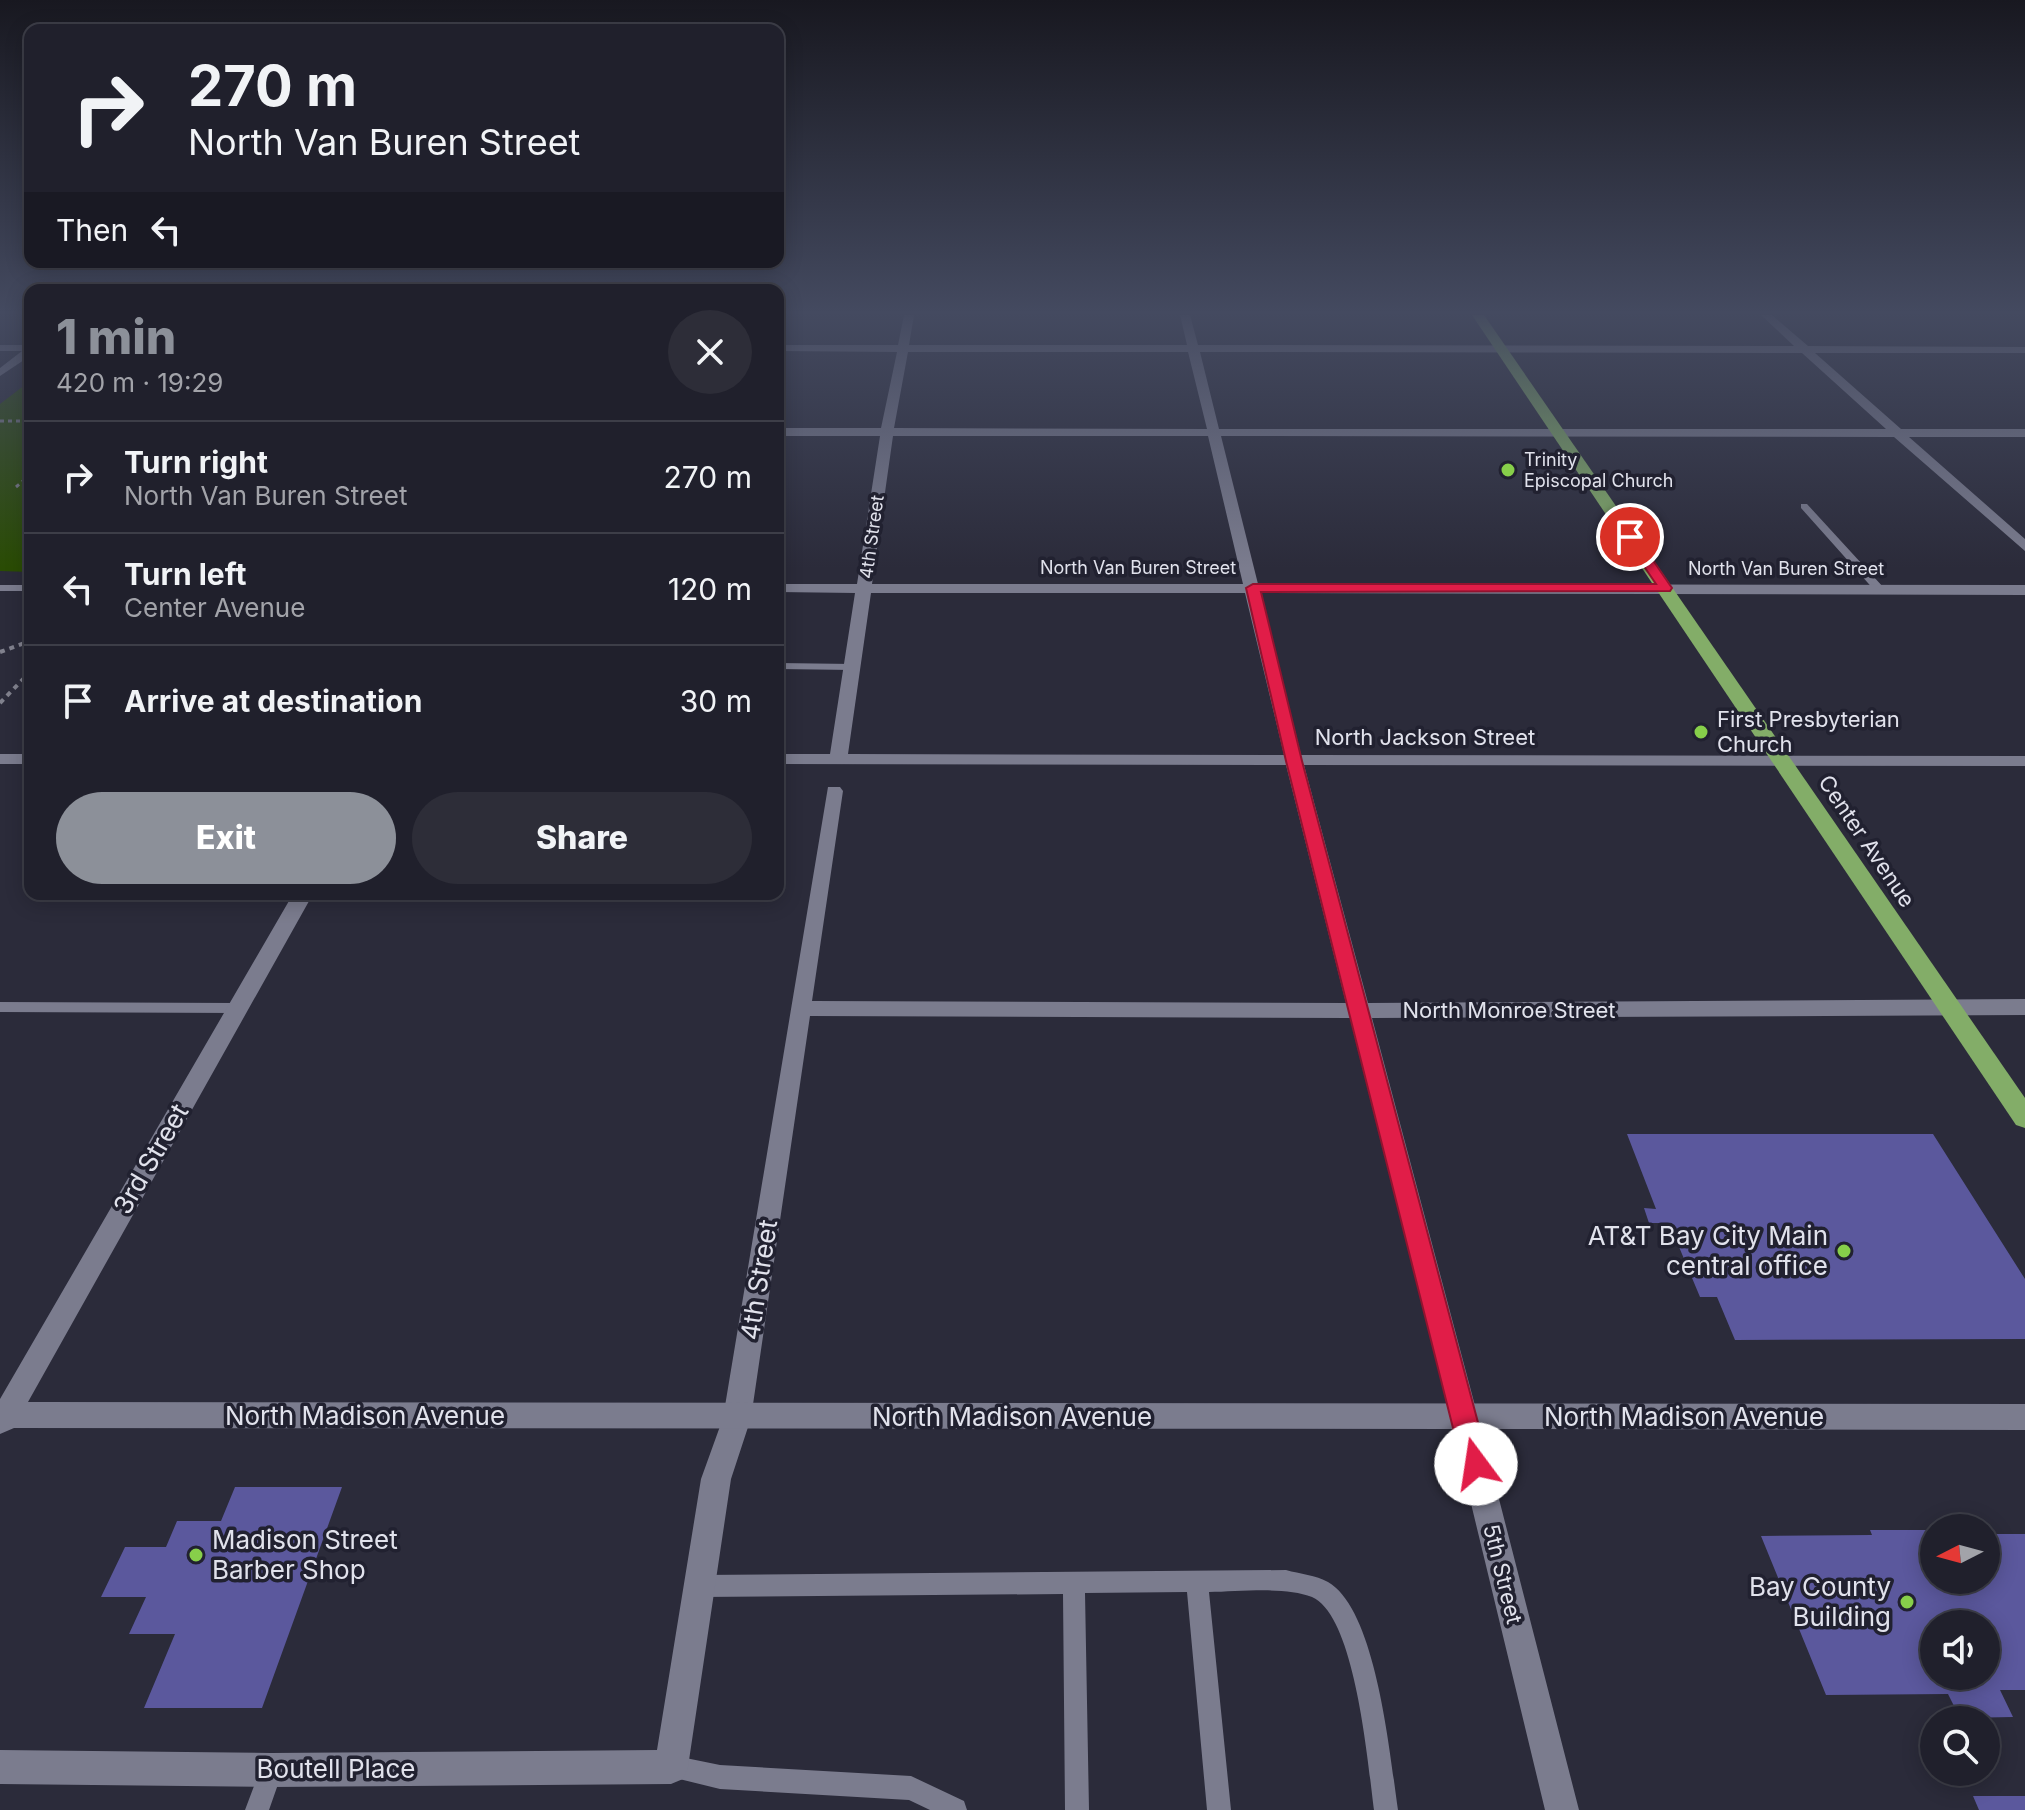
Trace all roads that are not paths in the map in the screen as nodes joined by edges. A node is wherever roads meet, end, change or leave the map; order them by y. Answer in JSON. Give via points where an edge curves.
{"nodes":[{"id":1,"x":894,"y":399,"type":"edge"},
{"id":2,"x":1207,"y":399,"type":"edge"},
{"id":3,"x":1537,"y":399,"type":"edge"},
{"id":4,"x":1860,"y":399,"type":"edge"},
{"id":5,"x":784,"y":432,"type":"edge"},
{"id":6,"x":887,"y":432,"type":"junction"},
{"id":7,"x":1215,"y":432,"type":"junction"},
{"id":8,"x":1561,"y":433,"type":"junction"},
{"id":9,"x":1897,"y":433,"type":"junction"},
{"id":10,"x":2025,"y":433,"type":"edge"},
{"id":11,"x":1804,"y":506,"type":"dead end"},
{"id":12,"x":2025,"y":547,"type":"edge"},
{"id":13,"x":0,"y":588,"type":"edge"},
{"id":14,"x":24,"y":588,"type":"edge"},
{"id":15,"x":784,"y":588,"type":"edge"},
{"id":16,"x":865,"y":588,"type":"junction"},
{"id":17,"x":1253,"y":588,"type":"junction"},
{"id":18,"x":1665,"y":588,"type":"junction"},
{"id":19,"x":1880,"y":590,"type":"junction"},
{"id":20,"x":2025,"y":590,"type":"edge"},
{"id":21,"x":784,"y":666,"type":"edge"},
{"id":22,"x":853,"y":667,"type":"junction"},
{"id":23,"x":0,"y":759,"type":"edge"},
{"id":24,"x":24,"y":759,"type":"edge"},
{"id":25,"x":784,"y":759,"type":"edge"},
{"id":26,"x":1783,"y":759,"type":"junction"},
{"id":27,"x":838,"y":760,"type":"junction"},
{"id":28,"x":1294,"y":761,"type":"junction"},
{"id":29,"x":2025,"y":761,"type":"edge"},
{"id":30,"x":834,"y":791,"type":"dead end"},
{"id":31,"x":299,"y":900,"type":"edge"},
{"id":32,"x":1949,"y":1006,"type":"junction"},
{"id":33,"x":0,"y":1007,"type":"edge"},
{"id":34,"x":2025,"y":1007,"type":"edge"},
{"id":35,"x":236,"y":1008,"type":"junction"},
{"id":36,"x":801,"y":1008,"type":"junction"},
{"id":37,"x":1360,"y":1011,"type":"junction"},
{"id":38,"x":2025,"y":1118,"type":"edge"},
{"id":39,"x":1464,"y":1417,"type":"junction"},
{"id":40,"x":2025,"y":1417,"type":"edge"},
{"id":41,"x":2,"y":1418,"type":"edge"},
{"id":42,"x":737,"y":1418,"type":"junction"},
{"id":43,"x":1197,"y":1581,"type":"junction"},
{"id":44,"x":1074,"y":1585,"type":"junction"},
{"id":45,"x":700,"y":1586,"type":"junction"},
{"id":46,"x":0,"y":1767,"type":"edge"},
{"id":47,"x":671,"y":1767,"type":"junction"},
{"id":48,"x":271,"y":1770,"type":"junction"},
{"id":49,"x":257,"y":1810,"type":"edge"},
{"id":50,"x":955,"y":1810,"type":"edge"},
{"id":51,"x":1077,"y":1810,"type":"edge"},
{"id":52,"x":1219,"y":1810,"type":"edge"},
{"id":53,"x":1386,"y":1810,"type":"edge"},
{"id":54,"x":1562,"y":1810,"type":"edge"}],
"edges":[{"from":1,"to":6,"type":"street","name":"4th Street"},
{"from":2,"to":7,"type":"street","name":"5th Street"},
{"from":3,"to":8,"type":"highway","name":"Center Avenue"},
{"from":4,"to":9,"type":"street"},
{"from":5,"to":6,"type":"street"},
{"from":6,"to":7,"type":"street"},
{"from":6,"to":16,"type":"street","name":"4th Street"},
{"from":7,"to":8,"type":"street"},
{"from":7,"to":17,"type":"street","name":"5th Street"},
{"from":8,"to":9,"type":"street"},
{"from":8,"to":18,"type":"highway","name":"Center Avenue"},
{"from":9,"to":10,"type":"street"},
{"from":9,"to":12,"type":"street"},
{"from":11,"to":19,"type":"lane"},
{"from":13,"to":14,"type":"lane"},
{"from":15,"to":16,"type":"street","name":"North Van Buren Street"},
{"from":16,"to":17,"type":"street","name":"North Van Buren Street"},
{"from":16,"to":22,"type":"street","name":"4th Street"},
{"from":17,"to":18,"type":"street","name":"North Van Buren Street"},
{"from":17,"to":28,"type":"street","name":"5th Street"},
{"from":18,"to":19,"type":"street","name":"North Van Buren Street"},
{"from":18,"to":26,"type":"highway","name":"Center Avenue"},
{"from":19,"to":20,"type":"street","name":"North Van Buren Street"},
{"from":21,"to":22,"type":"lane"},
{"from":22,"to":27,"type":"street","name":"4th Street"},
{"from":23,"to":24,"type":"street"},
{"from":25,"to":27,"type":"street","name":"North Jackson Street"},
{"from":26,"to":28,"type":"street","name":"North Jackson Street"},
{"from":26,"to":29,"type":"street","name":"North Jackson Street"},
{"from":26,"to":32,"type":"highway","name":"Center Avenue"},
{"from":27,"to":28,"type":"street","name":"North Jackson Street"},
{"from":28,"to":37,"type":"street","name":"5th Street"},
{"from":30,"to":36,"type":"street","name":"4th Street"},
{"from":31,"to":35,"type":"street","name":"3rd Street"},
{"from":32,"to":34,"type":"street","name":"North Monroe Street"},
{"from":32,"to":37,"type":"street","name":"North Monroe Street"},
{"from":32,"to":38,"type":"highway","name":"Center Avenue"},
{"from":33,"to":35,"type":"lane"},
{"from":35,"to":41,"type":"street","name":"3rd Street"},
{"from":36,"to":37,"type":"street","name":"North Monroe Street"},
{"from":36,"to":42,"type":"street","name":"4th Street"},
{"from":37,"to":39,"type":"street","name":"5th Street"},
{"from":39,"to":40,"type":"street","name":"North Madison Avenue"},
{"from":39,"to":42,"type":"street","name":"North Madison Avenue"},
{"from":39,"to":54,"type":"street","name":"5th Street"},
{"from":41,"to":42,"type":"street","name":"North Madison Avenue"},
{"from":42,"to":45,"type":"street","name":"4th Street","via":[[716,1479]]},
{"from":43,"to":44,"type":"lane"},
{"from":43,"to":52,"type":"lane"},
{"from":43,"to":53,"type":"lane","via":[[1286,1581],[1323,1590],[1342,1611],[1366,1683]]},
{"from":44,"to":45,"type":"lane"},
{"from":44,"to":51,"type":"lane"},
{"from":45,"to":47,"type":"street","name":"4th Street"},
{"from":46,"to":48,"type":"street","name":"Boutell Place"},
{"from":47,"to":48,"type":"street","name":"Boutell Place"},
{"from":47,"to":50,"type":"lane","via":[[720,1777],[911,1788]]},
{"from":48,"to":49,"type":"lane"}]}
